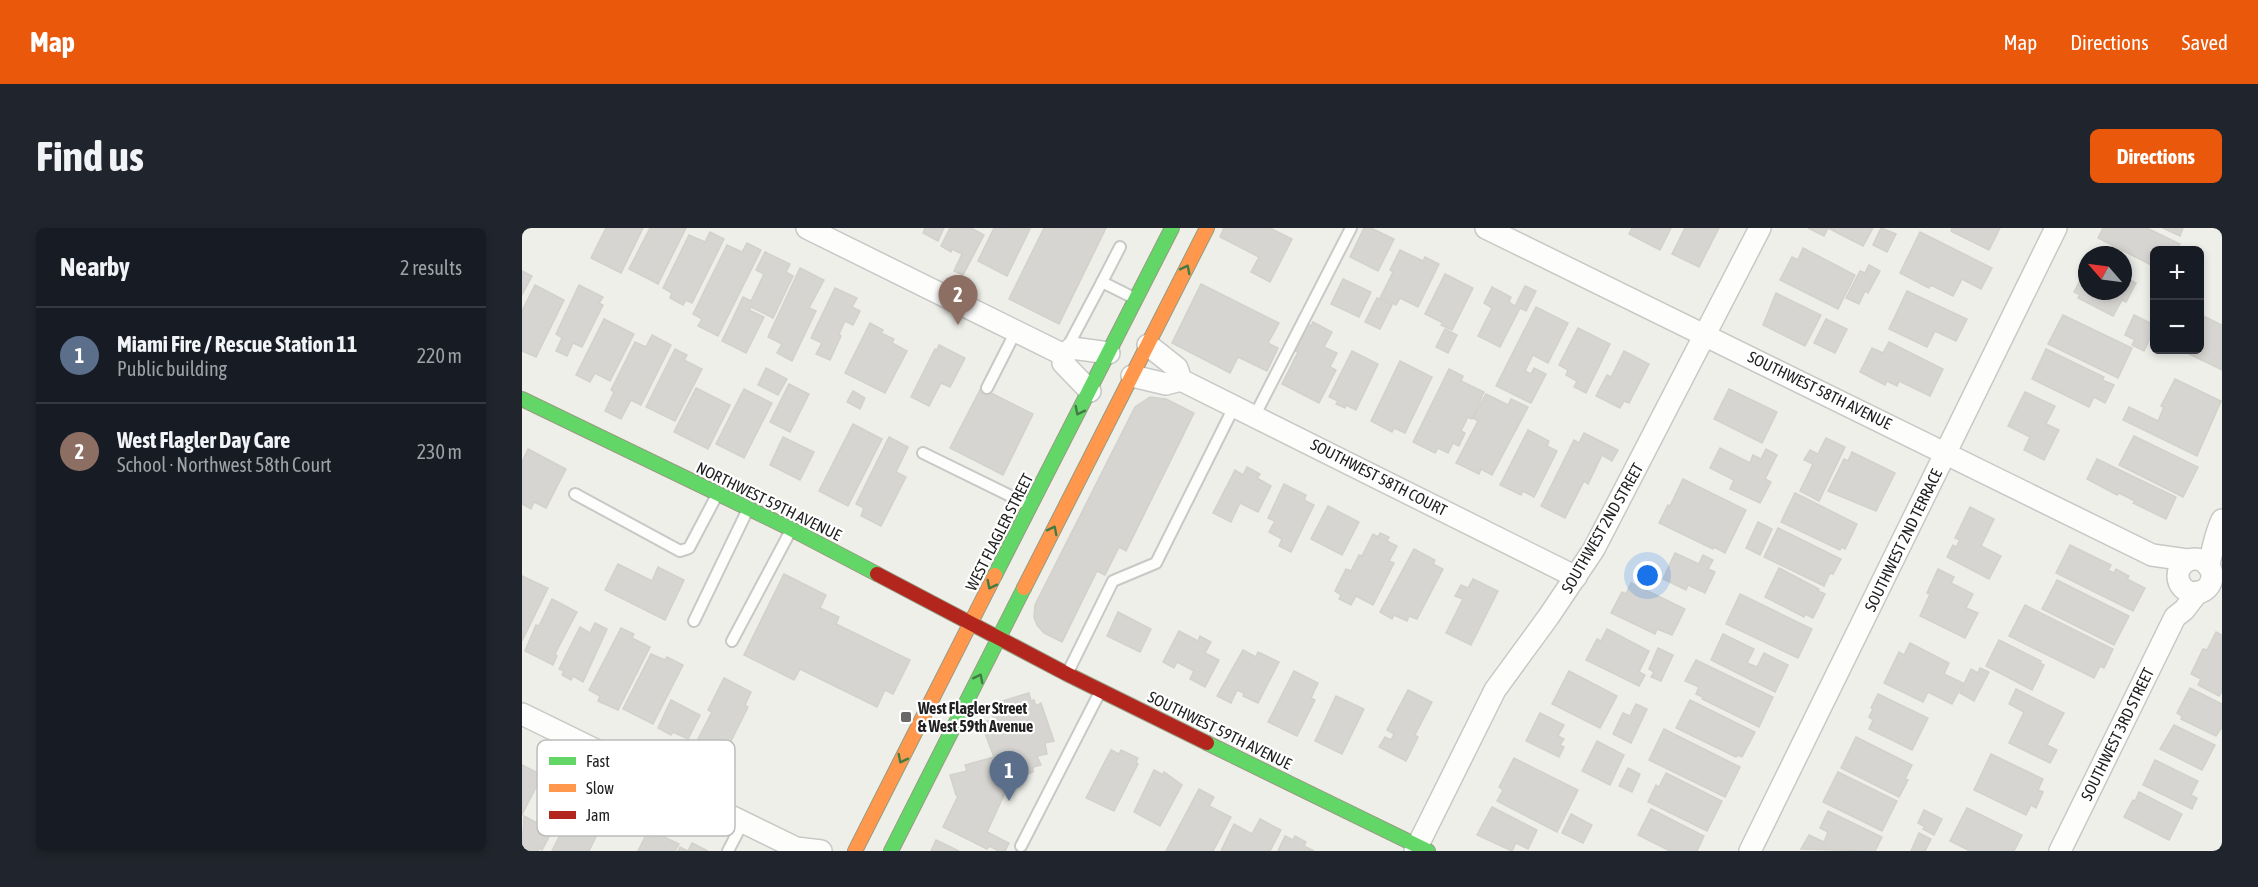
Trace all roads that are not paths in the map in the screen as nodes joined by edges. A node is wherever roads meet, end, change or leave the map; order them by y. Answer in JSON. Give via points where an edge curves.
{"nodes":[{"id":1,"x":807,"y":228,"type":"edge"},
{"id":2,"x":1172,"y":228,"type":"edge"},
{"id":3,"x":1207,"y":228,"type":"edge"},
{"id":4,"x":1352,"y":228,"type":"edge"},
{"id":5,"x":1486,"y":228,"type":"edge"},
{"id":6,"x":1760,"y":228,"type":"edge"},
{"id":7,"x":2056,"y":228,"type":"edge"},
{"id":8,"x":1120,"y":246,"type":"dead end"},
{"id":9,"x":1102,"y":282,"type":"junction"},
{"id":10,"x":1136,"y":299,"type":"junction"},
{"id":11,"x":1016,"y":331,"type":"junction"},
{"id":12,"x":1705,"y":334,"type":"junction"},
{"id":13,"x":1148,"y":345,"type":"junction"},
{"id":14,"x":1109,"y":352,"type":"junction"},
{"id":15,"x":1064,"y":355,"type":"junction"},
{"id":16,"x":1132,"y":376,"type":"junction"},
{"id":17,"x":1181,"y":380,"type":"junction"},
{"id":18,"x":987,"y":388,"type":"dead end"},
{"id":19,"x":1089,"y":391,"type":"junction"},
{"id":20,"x":522,"y":399,"type":"edge"},
{"id":21,"x":1235,"y":405,"type":"junction"},
{"id":22,"x":1255,"y":415,"type":"junction"},
{"id":23,"x":923,"y":453,"type":"dead end"},
{"id":24,"x":1946,"y":453,"type":"junction"},
{"id":25,"x":718,"y":493,"type":"junction"},
{"id":26,"x":575,"y":494,"type":"dead end"},
{"id":27,"x":1031,"y":506,"type":"junction"},
{"id":28,"x":748,"y":508,"type":"junction"},
{"id":29,"x":2218,"y":528,"type":"edge"},
{"id":30,"x":791,"y":529,"type":"junction"},
{"id":31,"x":2152,"y":555,"type":"junction"},
{"id":32,"x":2204,"y":567,"type":"edge"},
{"id":33,"x":1576,"y":577,"type":"junction"},
{"id":34,"x":2179,"y":581,"type":"junction"},
{"id":35,"x":2207,"y":593,"type":"edge"},
{"id":36,"x":2175,"y":617,"type":"junction"},
{"id":37,"x":694,"y":621,"type":"dead end"},
{"id":38,"x":972,"y":623,"type":"junction"},
{"id":39,"x":998,"y":638,"type":"junction"},
{"id":40,"x":732,"y":641,"type":"dead end"},
{"id":41,"x":1067,"y":674,"type":"junction"},
{"id":42,"x":1101,"y":690,"type":"junction"},
{"id":43,"x":522,"y":714,"type":"edge"},
{"id":44,"x":575,"y":740,"type":"edge"},
{"id":45,"x":735,"y":818,"type":"edge"},
{"id":46,"x":743,"y":822,"type":"junction"},
{"id":47,"x":1022,"y":846,"type":"dead end"},
{"id":48,"x":797,"y":849,"type":"edge"},
{"id":49,"x":1420,"y":849,"type":"edge"},
{"id":50,"x":851,"y":850,"type":"edge"},
{"id":51,"x":729,"y":851,"type":"edge"},
{"id":52,"x":821,"y":851,"type":"edge"},
{"id":53,"x":891,"y":851,"type":"edge"},
{"id":54,"x":1750,"y":851,"type":"edge"},
{"id":55,"x":2060,"y":851,"type":"edge"}],
"edges":[{"from":1,"to":11,"type":"street"},
{"from":2,"to":10,"type":"main road","name":"WEST FLAGLER STREET"},
{"from":13,"to":3,"type":"main road","one_way":true},
{"from":4,"to":22,"type":"lane"},
{"from":5,"to":12,"type":"street","name":"SOUTHWEST 58TH AVENUE"},
{"from":6,"to":12,"type":"street","name":"SOUTHWEST 2ND STREET"},
{"from":7,"to":24,"type":"street","name":"SOUTHWEST 2ND TERRACE"},
{"from":8,"to":9,"type":"lane"},
{"from":9,"to":10,"type":"lane"},
{"from":9,"to":15,"type":"lane"},
{"from":10,"to":14,"type":"main road","name":"WEST FLAGLER STREET"},
{"from":11,"to":15,"type":"street"},
{"from":11,"to":18,"type":"lane"},
{"from":12,"to":24,"type":"street","name":"SOUTHWEST 58TH AVENUE"},
{"from":12,"to":33,"type":"street","name":"SOUTHWEST 2ND STREET"},
{"from":13,"to":16,"type":"main road"},
{"from":13,"to":17,"type":"street","name":"SOUTHWEST 58TH COURT","via":[[1177,368]]},
{"from":14,"to":15,"type":"street","via":[[1072,348]]},
{"from":14,"to":19,"type":"main road","name":"WEST FLAGLER STREET"},
{"from":15,"to":19,"type":"street","via":[[1063,363]]},
{"from":16,"to":17,"type":"street","name":"SOUTHWEST 58TH COURT","via":[[1166,384]]},
{"from":39,"to":16,"type":"main road","one_way":true},
{"from":17,"to":21,"type":"street","name":"SOUTHWEST 58TH COURT"},
{"from":19,"to":27,"type":"main road","name":"WEST FLAGLER STREET","one_way":true},
{"from":20,"to":25,"type":"main road","name":"NORTHWEST 59TH AVENUE"},
{"from":21,"to":22,"type":"street","name":"SOUTHWEST 58TH COURT"},
{"from":21,"to":41,"type":"lane","via":[[1156,563],[1113,581]]},
{"from":22,"to":33,"type":"street","name":"SOUTHWEST 58TH COURT"},
{"from":23,"to":27,"type":"lane"},
{"from":24,"to":31,"type":"street","name":"SOUTHWEST 58TH AVENUE"},
{"from":24,"to":54,"type":"street","name":"SOUTHWEST 2ND TERRACE"},
{"from":25,"to":26,"type":"lane","via":[[689,548],[680,551]]},
{"from":25,"to":28,"type":"main road","name":"NORTHWEST 59TH AVENUE"},
{"from":27,"to":38,"type":"main road","name":"WEST FLAGLER STREET","one_way":true},
{"from":28,"to":30,"type":"main road","name":"NORTHWEST 59TH AVENUE"},
{"from":28,"to":37,"type":"lane"},
{"from":29,"to":32,"type":"street","name":"SOUTHWEST 3RD STREET","via":[[2198,550]]},
{"from":30,"to":38,"type":"main road","name":"NORTHWEST 59TH AVENUE"},
{"from":30,"to":40,"type":"lane"},
{"from":31,"to":32,"type":"street","name":"SOUTHWEST 58TH AVENUE"},
{"from":31,"to":34,"type":"street","name":"SOUTHWEST 58TH AVENUE"},
{"from":32,"to":34,"type":"street","name":"SOUTHWEST 3RD STREET","via":[[2178,571]]},
{"from":32,"to":35,"type":"street","name":"SOUTHWEST 3RD STREET"},
{"from":33,"to":49,"type":"street","name":"SOUTHWEST 2ND STREET","via":[[1495,690]]},
{"from":34,"to":35,"type":"street","via":[[2185,590]]},
{"from":34,"to":36,"type":"street","name":"SOUTHWEST 3RD STREET"},
{"from":35,"to":36,"type":"street","name":"SOUTHWEST 3RD STREET"},
{"from":36,"to":55,"type":"street","name":"SOUTHWEST 3RD STREET"},
{"from":38,"to":39,"type":"main road","name":"NORTHWEST 59TH AVENUE"},
{"from":38,"to":50,"type":"main road","name":"WEST FLAGLER STREET","one_way":true},
{"from":39,"to":41,"type":"main road","name":"SOUTHWEST 59TH AVENUE"},
{"from":53,"to":39,"type":"main road","one_way":true},
{"from":41,"to":42,"type":"main road","name":"SOUTHWEST 59TH AVENUE"},
{"from":42,"to":47,"type":"lane"},
{"from":42,"to":49,"type":"main road","name":"SOUTHWEST 59TH AVENUE"},
{"from":43,"to":44,"type":"street"},
{"from":45,"to":46,"type":"street"},
{"from":46,"to":48,"type":"street"},
{"from":46,"to":51,"type":"lane"},
{"from":48,"to":52,"type":"street"}]}
